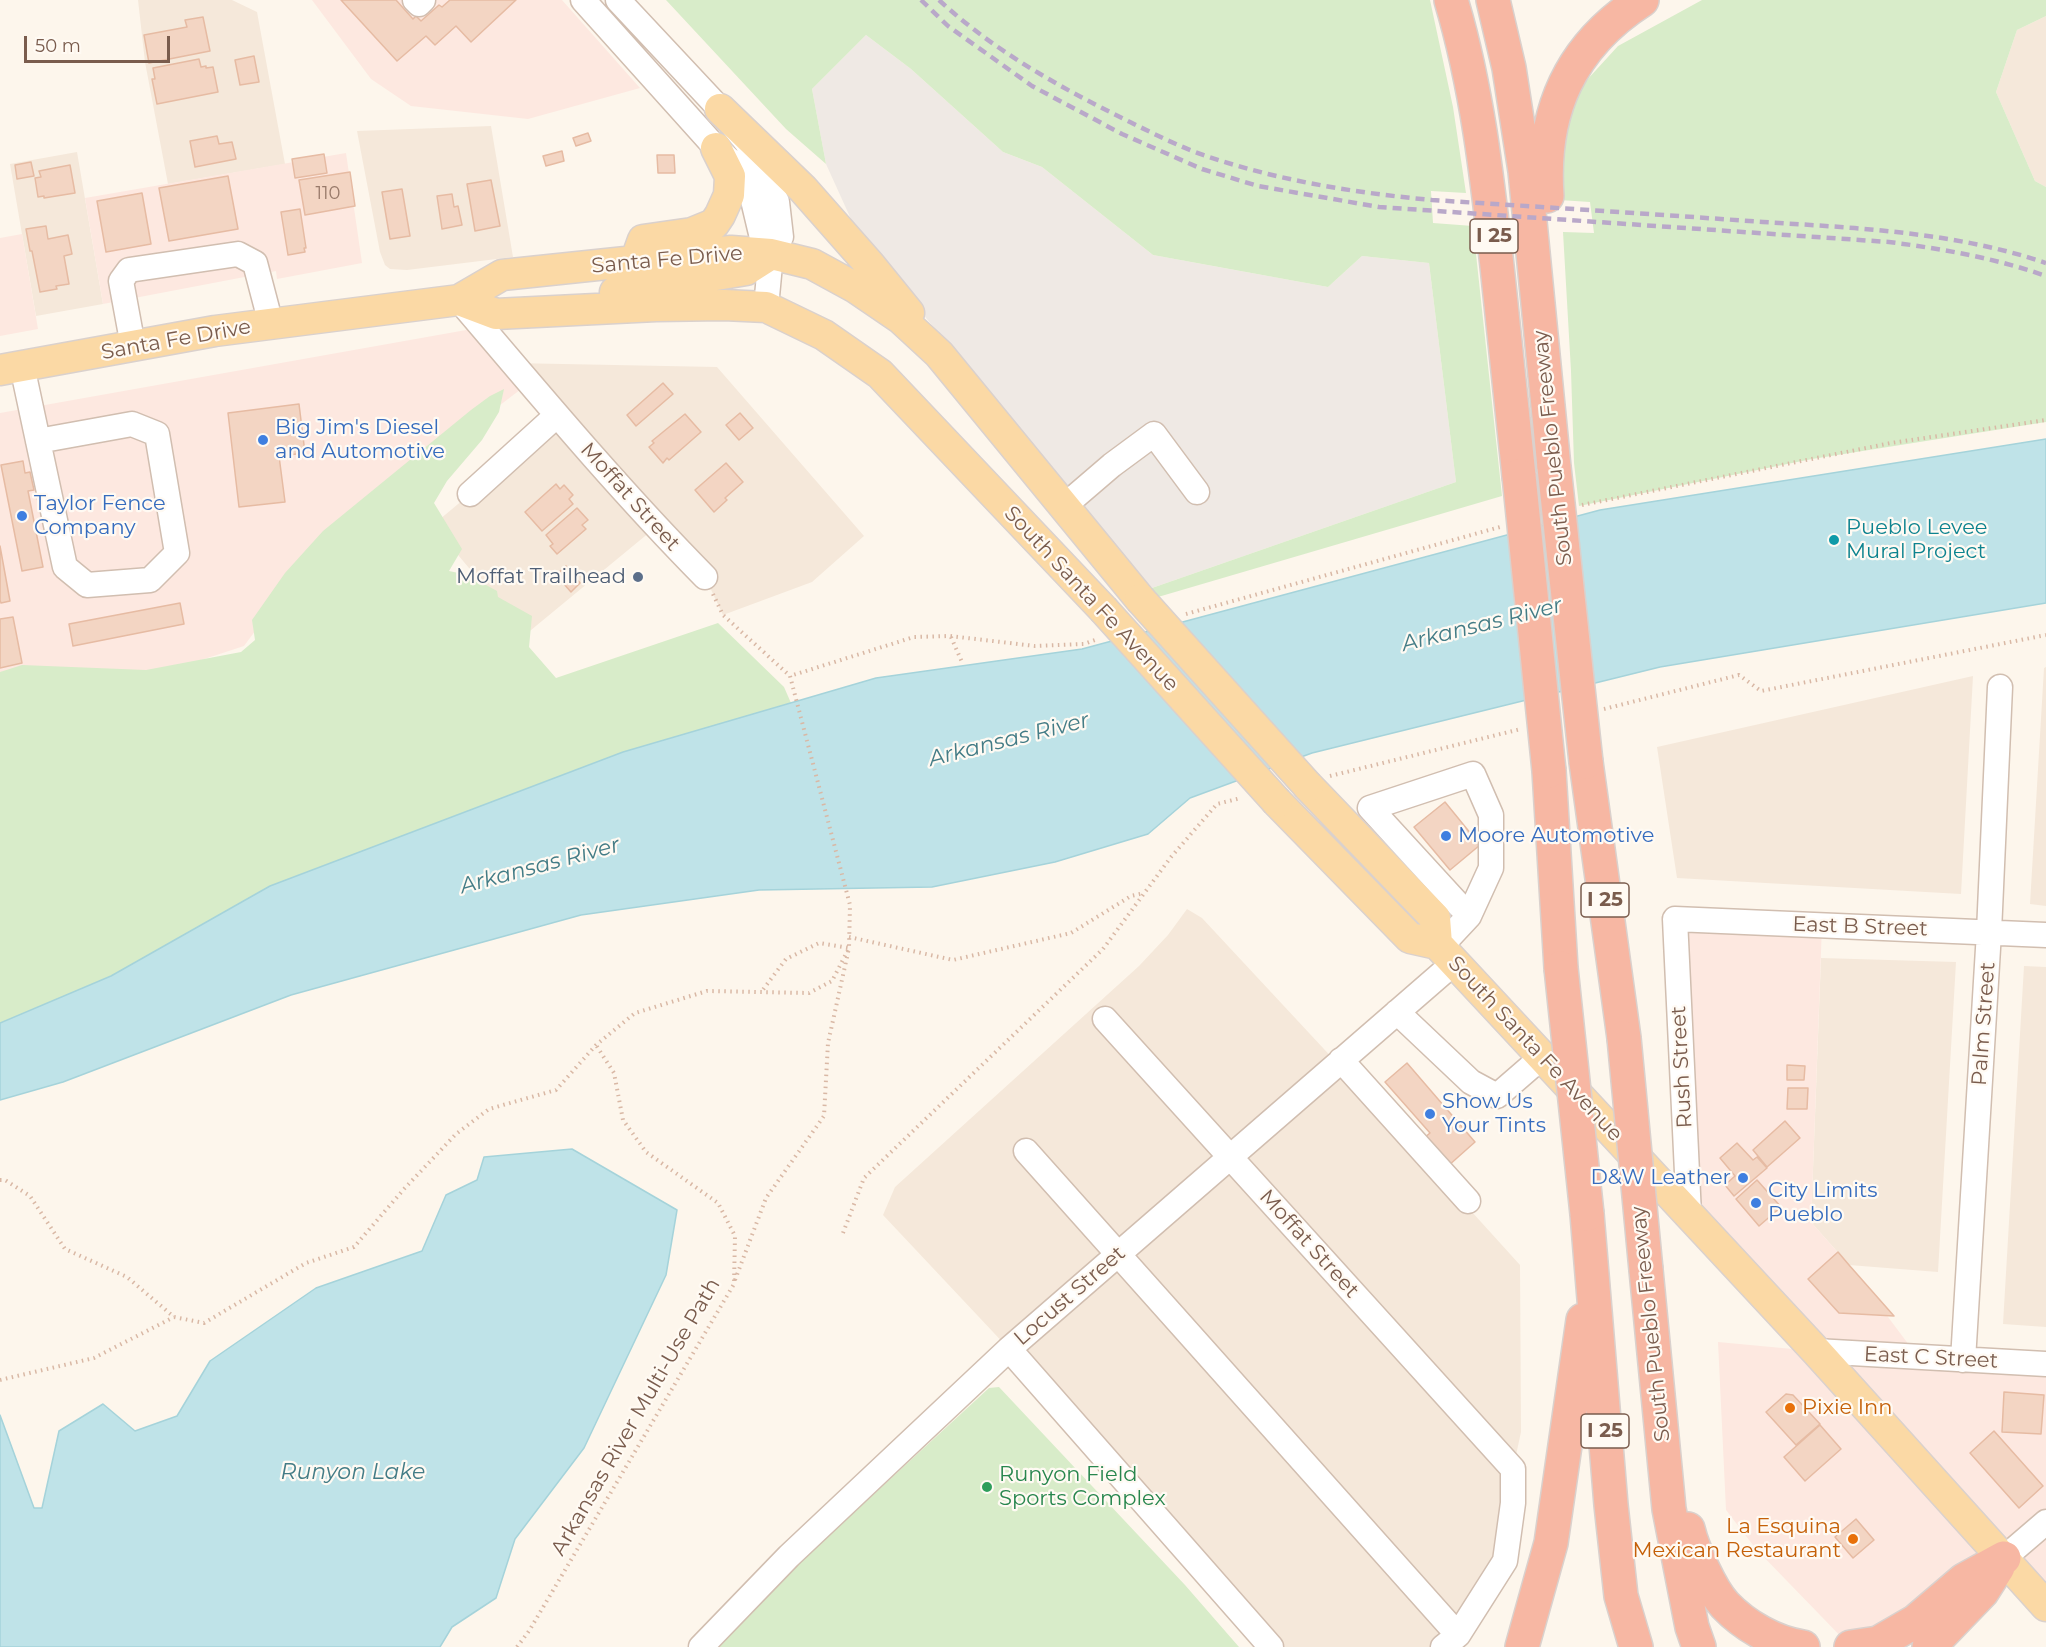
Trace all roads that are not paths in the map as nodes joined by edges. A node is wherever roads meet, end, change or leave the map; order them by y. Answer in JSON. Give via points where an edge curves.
{"nodes":[{"id":1,"x":415,"y":0,"type":"edge"},
{"id":2,"x":423,"y":0,"type":"edge"},
{"id":3,"x":584,"y":0,"type":"edge"},
{"id":4,"x":618,"y":0,"type":"edge"},
{"id":5,"x":1451,"y":0,"type":"edge"},
{"id":6,"x":1493,"y":0,"type":"edge"},
{"id":7,"x":1642,"y":0,"type":"edge"},
{"id":8,"x":720,"y":109,"type":"junction"},
{"id":9,"x":716,"y":148,"type":"junction"},
{"id":10,"x":771,"y":254,"type":"junction"},
{"id":11,"x":635,"y":260,"type":"junction"},
{"id":12,"x":459,"y":300,"type":"junction"},
{"id":13,"x":766,"y":307,"type":"junction"},
{"id":14,"x":542,"y":311,"type":"junction"},
{"id":15,"x":900,"y":318,"type":"joint"},
{"id":16,"x":271,"y":324,"type":"junction"},
{"id":17,"x":133,"y":346,"type":"junction"},
{"id":18,"x":939,"y":354,"type":"junction"},
{"id":19,"x":11,"y":368,"type":"edge"},
{"id":20,"x":1546,"y":384,"type":"junction"},
{"id":21,"x":556,"y":416,"type":"junction"},
{"id":22,"x":38,"y":441,"type":"junction"},
{"id":23,"x":1197,"y":492,"type":"dead end"},
{"id":24,"x":470,"y":494,"type":"dead end"},
{"id":25,"x":1063,"y":507,"type":"junction"},
{"id":26,"x":705,"y":577,"type":"road end"},
{"id":27,"x":2000,"y":687,"type":"dead end"},
{"id":28,"x":1469,"y":916,"type":"junction"},
{"id":29,"x":1675,"y":919,"type":"joint"},
{"id":30,"x":1989,"y":932,"type":"junction"},
{"id":31,"x":2046,"y":935,"type":"edge"},
{"id":32,"x":1444,"y":951,"type":"junction"},
{"id":33,"x":1397,"y":1012,"type":"junction"},
{"id":34,"x":1105,"y":1019,"type":"dead end"},
{"id":35,"x":1542,"y":1057,"type":"junction"},
{"id":36,"x":1341,"y":1060,"type":"junction"},
{"id":37,"x":1026,"y":1151,"type":"dead end"},
{"id":38,"x":1230,"y":1156,"type":"junction"},
{"id":39,"x":1468,"y":1201,"type":"dead end"},
{"id":40,"x":1689,"y":1215,"type":"junction"},
{"id":41,"x":1117,"y":1255,"type":"junction"},
{"id":42,"x":1592,"y":1262,"type":"junction"},
{"id":43,"x":1652,"y":1328,"type":"junction"},
{"id":44,"x":1009,"y":1349,"type":"junction"},
{"id":45,"x":1816,"y":1351,"type":"junction"},
{"id":46,"x":1963,"y":1360,"type":"junction"},
{"id":47,"x":2046,"y":1364,"type":"edge"},
{"id":48,"x":2046,"y":1522,"type":"edge"},
{"id":49,"x":2004,"y":1558,"type":"junction"},
{"id":50,"x":2046,"y":1606,"type":"edge"},
{"id":51,"x":1450,"y":1641,"type":"edge"},
{"id":52,"x":701,"y":1647,"type":"edge"},
{"id":53,"x":1271,"y":1647,"type":"edge"},
{"id":54,"x":1522,"y":1647,"type":"edge"},
{"id":55,"x":1636,"y":1647,"type":"edge"},
{"id":56,"x":1699,"y":1647,"type":"edge"},
{"id":57,"x":1803,"y":1647,"type":"edge"},
{"id":58,"x":1851,"y":1647,"type":"edge"},
{"id":59,"x":1929,"y":1647,"type":"edge"}],
"edges":[{"from":1,"to":2,"type":"street","via":[[419,4]]},
{"from":3,"to":9,"type":"street"},
{"from":4,"to":8,"type":"street"},
{"from":5,"to":42,"type":"highway","name":"South Pueblo Freeway","number":"I 25","bridge":true,"via":[[1483,144],[1549,771],[1561,968]]},
{"from":6,"to":20,"type":"highway","name":"South Pueblo Freeway","number":"I 25","via":[[1519,119]]},
{"from":7,"to":20,"type":"highway","via":[[1608,25],[1579,60],[1551,124],[1545,170],[1559,351]]},
{"from":8,"to":10,"type":"street","via":[[747,143],[777,202],[781,237]]},
{"from":8,"to":18,"type":"main road","via":[[818,206],[878,273]]},
{"from":9,"to":10,"type":"street","via":[[741,170],[763,242]]},
{"from":9,"to":11,"type":"main road","via":[[730,176],[729,195],[714,224],[692,234],[643,240]]},
{"from":10,"to":11,"type":"main road","name":"Santa Fe Drive","via":[[731,251]]},
{"from":10,"to":13,"type":"street"},
{"from":10,"to":14,"type":"main road","via":[[746,270],[598,295]]},
{"from":10,"to":15,"type":"main road","name":"Santa Fe Drive","via":[[812,264]]},
{"from":11,"to":12,"type":"main road","name":"Santa Fe Drive","via":[[502,275]]},
{"from":12,"to":14,"type":"main road","name":"Santa Fe Drive","via":[[496,314]]},
{"from":12,"to":16,"type":"main road","name":"Santa Fe Drive"},
{"from":12,"to":21,"type":"street","name":"Moffat Street"},
{"from":13,"to":14,"type":"main road","name":"Santa Fe Drive"},
{"from":13,"to":32,"type":"main road","name":"South Santa Fe Avenue","bridge":true,"via":[[824,335],[880,374],[1103,609],[1277,802],[1410,938]]},
{"from":15,"to":18,"type":"main road","name":"South Santa Fe Avenue"},
{"from":16,"to":17,"type":"main road","name":"Santa Fe Drive"},
{"from":16,"to":17,"type":"street","via":[[255,263],[238,254],[129,270],[121,281]]},
{"from":17,"to":19,"type":"main road","name":"Santa Fe Drive"},
{"from":18,"to":25,"type":"main road","name":"South Santa Fe Avenue"},
{"from":19,"to":22,"type":"street"},
{"from":20,"to":43,"type":"highway","name":"South Pueblo Freeway","number":"I 25","bridge":true,"via":[[1586,762],[1624,1038]]},
{"from":21,"to":24,"type":"street"},
{"from":21,"to":26,"type":"street","name":"Moffat Street"},
{"from":22,"to":22,"type":"street","via":[[65,567],[87,585],[150,580],[177,553],[157,434],[132,424]]},
{"from":23,"to":25,"type":"street","via":[[1154,434]]},
{"from":25,"to":32,"type":"main road","name":"South Santa Fe Avenue","bridge":true,"via":[[1308,786],[1435,918]]},
{"from":27,"to":30,"type":"street","name":"Palm Street"},
{"from":28,"to":28,"type":"street","name":"Locust Street","via":[[1491,868],[1491,815],[1473,774],[1370,808]]},
{"from":28,"to":32,"type":"street","name":"Locust Street"},
{"from":29,"to":30,"type":"street","name":"East B Street"},
{"from":29,"to":40,"type":"street","name":"Rush Street"},
{"from":30,"to":31,"type":"street","name":"East B Street"},
{"from":30,"to":46,"type":"street","name":"Palm Street"},
{"from":32,"to":33,"type":"street","name":"Locust Street"},
{"from":32,"to":35,"type":"main road","name":"South Santa Fe Avenue"},
{"from":33,"to":35,"type":"street","via":[[1471,1082],[1497,1096]]},
{"from":33,"to":36,"type":"street","name":"Locust Street"},
{"from":34,"to":38,"type":"street","name":"Moffat Street"},
{"from":35,"to":40,"type":"main road","name":"South Santa Fe Avenue"},
{"from":36,"to":38,"type":"street","name":"Locust Street"},
{"from":36,"to":39,"type":"street"},
{"from":37,"to":41,"type":"street"},
{"from":38,"to":41,"type":"street","name":"Locust Street"},
{"from":38,"to":51,"type":"street","name":"Moffat Street","via":[[1512,1469],[1513,1503],[1505,1562]]},
{"from":40,"to":45,"type":"main road","name":"South Santa Fe Avenue"},
{"from":41,"to":44,"type":"street","name":"Locust Street"},
{"from":41,"to":51,"type":"street"},
{"from":42,"to":54,"type":"highway","via":[[1551,1543]]},
{"from":42,"to":55,"type":"highway","name":"South Pueblo Freeway","number":"I 25","via":[[1620,1596]]},
{"from":43,"to":56,"type":"highway","name":"South Pueblo Freeway","number":"I 25","via":[[1669,1509]]},
{"from":43,"to":57,"type":"highway","via":[[1689,1532],[1704,1571],[1725,1605],[1757,1631]]},
{"from":44,"to":52,"type":"street","name":"Locust Street","via":[[789,1556]]},
{"from":44,"to":53,"type":"street"},
{"from":45,"to":46,"type":"street","name":"East C Street"},
{"from":45,"to":49,"type":"main road","name":"South Santa Fe Avenue"},
{"from":46,"to":47,"type":"street","name":"East C Street"},
{"from":48,"to":49,"type":"street"},
{"from":49,"to":50,"type":"main road","name":"South Santa Fe Avenue"},
{"from":49,"to":58,"type":"highway","via":[[1964,1580],[1916,1621],[1878,1643]]},
{"from":49,"to":59,"type":"highway","via":[[1982,1592]]}]}
